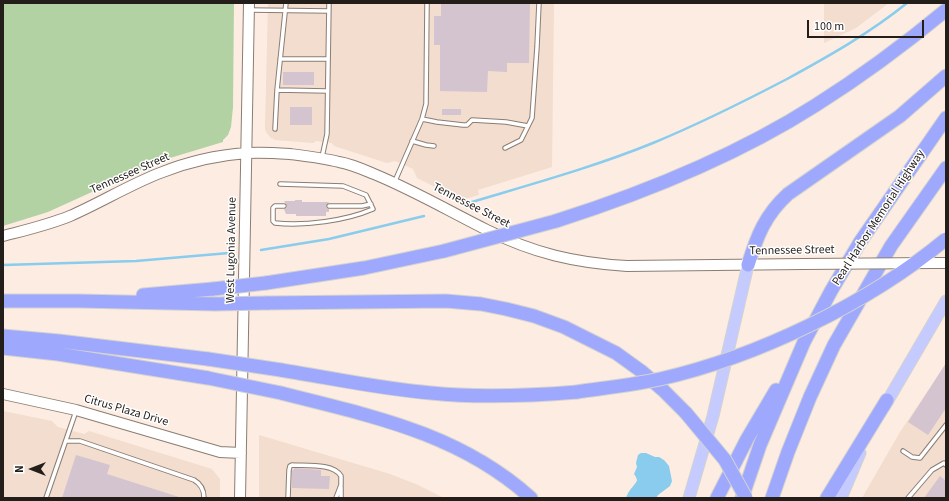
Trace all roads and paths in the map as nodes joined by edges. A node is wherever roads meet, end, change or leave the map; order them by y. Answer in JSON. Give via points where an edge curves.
{"nodes":[{"id":1,"x":286,"y":3,"type":"edge"},
{"id":2,"x":329,"y":3,"type":"edge"},
{"id":3,"x":427,"y":3,"type":"edge"},
{"id":4,"x":539,"y":3,"type":"edge"},
{"id":5,"x":249,"y":7,"type":"edge"},
{"id":6,"x":946,"y":10,"type":"edge"},
{"id":7,"x":286,"y":11,"type":"junction"},
{"id":8,"x":329,"y":12,"type":"junction"},
{"id":9,"x":280,"y":59,"type":"junction"},
{"id":10,"x":328,"y":59,"type":"junction"},
{"id":11,"x":946,"y":76,"type":"edge"},
{"id":12,"x":277,"y":90,"type":"junction"},
{"id":13,"x":327,"y":92,"type":"junction"},
{"id":14,"x":422,"y":118,"type":"junction"},
{"id":15,"x":946,"y":118,"type":"edge"},
{"id":16,"x":528,"y":126,"type":"junction"},
{"id":17,"x":275,"y":129,"type":"dead end"},
{"id":18,"x":412,"y":141,"type":"junction"},
{"id":19,"x":434,"y":146,"type":"dead end"},
{"id":20,"x":505,"y":148,"type":"dead end"},
{"id":21,"x":247,"y":153,"type":"junction"},
{"id":22,"x":322,"y":158,"type":"junction"},
{"id":23,"x":946,"y":168,"type":"edge"},
{"id":24,"x":394,"y":182,"type":"junction"},
{"id":25,"x":280,"y":184,"type":"dead end"},
{"id":26,"x":371,"y":204,"type":"junction"},
{"id":27,"x":284,"y":206,"type":"dead end"},
{"id":28,"x":329,"y":206,"type":"dead end"},
{"id":29,"x":3,"y":236,"type":"edge"},
{"id":30,"x":946,"y":239,"type":"edge"},
{"id":31,"x":946,"y":263,"type":"edge"},
{"id":32,"x":748,"y":265,"type":"junction"},
{"id":33,"x":3,"y":301,"type":"edge"},
{"id":34,"x":79,"y":301,"type":"junction"},
{"id":35,"x":946,"y":301,"type":"edge"},
{"id":36,"x":3,"y":336,"type":"edge"},
{"id":37,"x":804,"y":342,"type":"junction"},
{"id":38,"x":3,"y":348,"type":"edge"},
{"id":39,"x":3,"y":394,"type":"edge"},
{"id":40,"x":887,"y":400,"type":"junction"},
{"id":41,"x":76,"y":410,"type":"junction"},
{"id":42,"x":946,"y":425,"type":"edge"},
{"id":43,"x":66,"y":440,"type":"junction"},
{"id":44,"x":903,"y":451,"type":"dead end"},
{"id":45,"x":241,"y":454,"type":"junction"},
{"id":46,"x":945,"y":463,"type":"edge"},
{"id":47,"x":341,"y":484,"type":"junction"},
{"id":48,"x":46,"y":498,"type":"edge"},
{"id":49,"x":204,"y":498,"type":"edge"},
{"id":50,"x":240,"y":498,"type":"edge"},
{"id":51,"x":288,"y":498,"type":"edge"},
{"id":52,"x":336,"y":498,"type":"edge"},
{"id":53,"x":340,"y":498,"type":"edge"},
{"id":54,"x":531,"y":498,"type":"edge"},
{"id":55,"x":689,"y":498,"type":"edge"},
{"id":56,"x":717,"y":498,"type":"edge"},
{"id":57,"x":742,"y":498,"type":"edge"},
{"id":58,"x":746,"y":498,"type":"edge"},
{"id":59,"x":772,"y":498,"type":"edge"},
{"id":60,"x":827,"y":498,"type":"edge"},
{"id":61,"x":841,"y":498,"type":"edge"},
{"id":62,"x":908,"y":498,"type":"edge"}],
"edges":[{"from":1,"to":7,"type":"lane"},
{"from":2,"to":8,"type":"lane"},
{"from":3,"to":14,"type":"lane","via":[[426,104]]},
{"from":4,"to":16,"type":"lane","via":[[532,118]]},
{"from":5,"to":7,"type":"lane"},
{"from":5,"to":21,"type":"main road","name":"West Lugonia Avenue"},
{"from":6,"to":34,"type":"highway","bridge":true,"via":[[906,43],[816,106],[704,165],[605,205],[444,251],[364,268],[266,283]]},
{"from":7,"to":8,"type":"lane"},
{"from":7,"to":9,"type":"lane"},
{"from":8,"to":10,"type":"lane"},
{"from":9,"to":10,"type":"lane"},
{"from":9,"to":12,"type":"lane"},
{"from":10,"to":13,"type":"lane"},
{"from":11,"to":32,"type":"highway","via":[[900,116],[776,204],[756,237]]},
{"from":12,"to":13,"type":"lane"},
{"from":12,"to":17,"type":"lane"},
{"from":13,"to":22,"type":"lane","via":[[327,134]]},
{"from":14,"to":16,"type":"lane","via":[[463,125],[472,120]]},
{"from":14,"to":18,"type":"lane"},
{"from":15,"to":37,"type":"highway","name":"Pearl Harbor Memorial Highway","via":[[860,242]]},
{"from":16,"to":20,"type":"lane","via":[[521,140]]},
{"from":18,"to":19,"type":"lane"},
{"from":18,"to":24,"type":"lane"},
{"from":21,"to":22,"type":"main road","name":"Tennessee Street"},
{"from":21,"to":29,"type":"main road","name":"Tennessee Street","via":[[207,159],[175,168],[70,216]]},
{"from":21,"to":45,"type":"main road","name":"West Lugonia Avenue"},
{"from":22,"to":24,"type":"main road","name":"Tennessee Street","via":[[359,168]]},
{"from":23,"to":59,"type":"highway","name":"Pearl Harbor Memorial Highway","via":[[891,246],[834,346],[804,411]]},
{"from":24,"to":32,"type":"main road","name":"Tennessee Street","via":[[487,230],[558,257],[627,266]]},
{"from":25,"to":26,"type":"lane","via":[[343,186],[366,195]]},
{"from":26,"to":27,"type":"lane","via":[[373,209],[364,213],[319,223],[275,223],[273,208]]},
{"from":26,"to":28,"type":"lane"},
{"from":30,"to":36,"type":"highway","bridge":true,"via":[[900,273],[854,301],[770,343],[660,379],[577,392],[501,396],[430,393],[208,359]]},
{"from":31,"to":32,"type":"main road","name":"Tennessee Street","bridge":true},
{"from":32,"to":55,"type":"main road","via":[[713,416]]},
{"from":33,"to":34,"type":"highway"},
{"from":34,"to":58,"type":"highway","bridge":true,"via":[[215,304],[446,301],[481,304],[534,316],[564,327],[616,353],[646,375],[686,413],[724,460]]},
{"from":35,"to":40,"type":"main road"},
{"from":37,"to":56,"type":"highway","via":[[747,439]]},
{"from":37,"to":57,"type":"highway","name":"Pearl Harbor Memorial Highway","via":[[760,445]]},
{"from":38,"to":54,"type":"highway","bridge":true,"via":[[58,354],[208,378],[281,393],[381,419],[455,446],[487,464]]},
{"from":39,"to":41,"type":"main road","name":"Citrus Plaza Drive"},
{"from":40,"to":60,"type":"highway"},
{"from":40,"to":61,"type":"main road"},
{"from":41,"to":43,"type":"lane"},
{"from":41,"to":45,"type":"main road","name":"Citrus Plaza Drive","via":[[220,452]]},
{"from":42,"to":44,"type":"lane","via":[[920,458],[912,458]]},
{"from":43,"to":48,"type":"lane"},
{"from":43,"to":49,"type":"lane","via":[[80,441],[194,480],[200,484]]},
{"from":45,"to":50,"type":"main road","name":"West Lugonia Avenue"},
{"from":46,"to":62,"type":"lane","via":[[932,470]]},
{"from":47,"to":51,"type":"lane","via":[[341,476],[334,470],[323,466],[292,465],[289,470]]},
{"from":47,"to":52,"type":"lane"},
{"from":47,"to":53,"type":"lane"}]}
